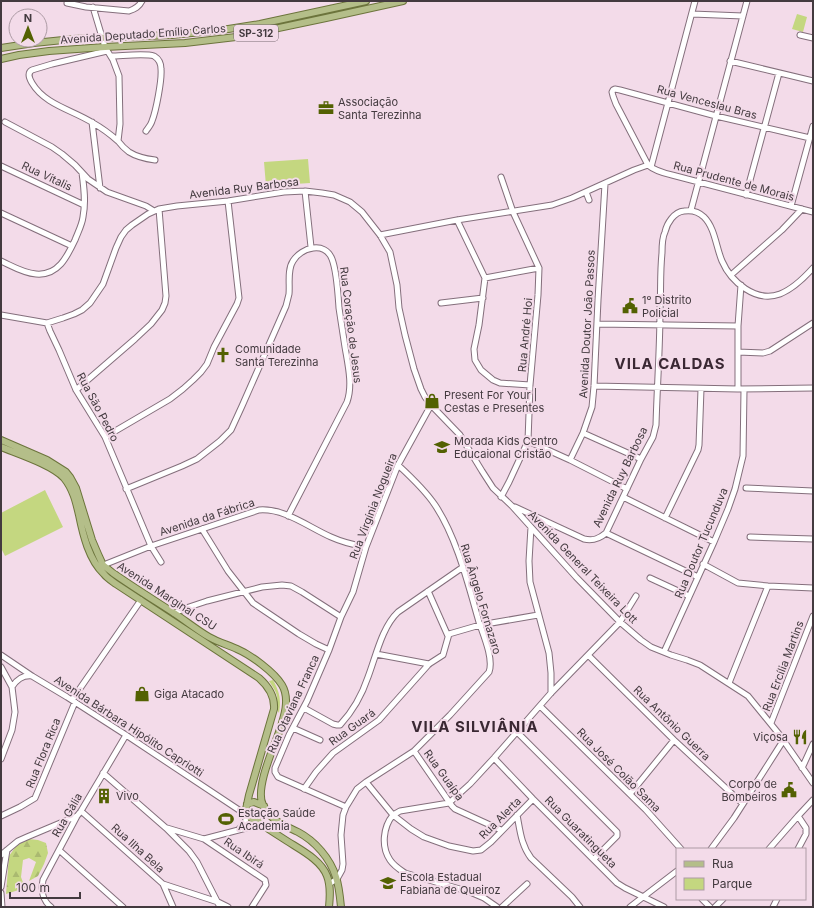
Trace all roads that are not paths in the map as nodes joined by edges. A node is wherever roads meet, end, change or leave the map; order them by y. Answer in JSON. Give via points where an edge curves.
{"nodes":[{"id":1,"x":142,"y":1,"type":"edge"},
{"id":2,"x":366,"y":1,"type":"edge"},
{"id":3,"x":403,"y":1,"type":"edge"},
{"id":4,"x":695,"y":1,"type":"edge"},
{"id":5,"x":747,"y":1,"type":"edge"},
{"id":6,"x":67,"y":3,"type":"dead end"},
{"id":7,"x":93,"y":7,"type":"junction"},
{"id":8,"x":692,"y":14,"type":"junction"},
{"id":9,"x":742,"y":16,"type":"junction"},
{"id":10,"x":800,"y":35,"type":"dead end"},
{"id":11,"x":102,"y":38,"type":"junction"},
{"id":12,"x":813,"y":38,"type":"edge"},
{"id":13,"x":139,"y":45,"type":"junction"},
{"id":14,"x":1,"y":48,"type":"edge"},
{"id":15,"x":108,"y":51,"type":"junction"},
{"id":16,"x":132,"y":55,"type":"junction"},
{"id":17,"x":1,"y":58,"type":"edge"},
{"id":18,"x":730,"y":61,"type":"junction"},
{"id":19,"x":779,"y":73,"type":"junction"},
{"id":20,"x":813,"y":81,"type":"edge"},
{"id":21,"x":668,"y":102,"type":"junction"},
{"id":22,"x":716,"y":116,"type":"junction"},
{"id":23,"x":5,"y":122,"type":"dead end"},
{"id":24,"x":92,"y":122,"type":"junction"},
{"id":25,"x":813,"y":126,"type":"edge"},
{"id":26,"x":765,"y":128,"type":"junction"},
{"id":27,"x":146,"y":131,"type":"dead end"},
{"id":28,"x":810,"y":138,"type":"junction"},
{"id":29,"x":118,"y":141,"type":"junction"},
{"id":30,"x":156,"y":160,"type":"dead end"},
{"id":31,"x":1,"y":166,"type":"edge"},
{"id":32,"x":649,"y":166,"type":"junction"},
{"id":33,"x":82,"y":173,"type":"junction"},
{"id":34,"x":501,"y":177,"type":"dead end"},
{"id":35,"x":698,"y":182,"type":"junction"},
{"id":36,"x":605,"y":184,"type":"junction"},
{"id":37,"x":100,"y":188,"type":"junction"},
{"id":38,"x":305,"y":191,"type":"junction"},
{"id":39,"x":586,"y":192,"type":"junction"},
{"id":40,"x":746,"y":195,"type":"junction"},
{"id":41,"x":589,"y":200,"type":"dead end"},
{"id":42,"x":228,"y":201,"type":"junction"},
{"id":43,"x":84,"y":205,"type":"junction"},
{"id":44,"x":792,"y":206,"type":"junction"},
{"id":45,"x":802,"y":209,"type":"junction"},
{"id":46,"x":156,"y":210,"type":"junction"},
{"id":47,"x":690,"y":210,"type":"junction"},
{"id":48,"x":513,"y":212,"type":"junction"},
{"id":49,"x":813,"y":212,"type":"edge"},
{"id":50,"x":1,"y":213,"type":"edge"},
{"id":51,"x":457,"y":220,"type":"junction"},
{"id":52,"x":380,"y":235,"type":"junction"},
{"id":53,"x":72,"y":246,"type":"junction"},
{"id":54,"x":311,"y":248,"type":"junction"},
{"id":55,"x":1,"y":261,"type":"edge"},
{"id":56,"x":539,"y":268,"type":"junction"},
{"id":57,"x":813,"y":268,"type":"edge"},
{"id":58,"x":731,"y":275,"type":"junction"},
{"id":59,"x":485,"y":278,"type":"junction"},
{"id":60,"x":742,"y":286,"type":"junction"},
{"id":61,"x":483,"y":298,"type":"junction"},
{"id":62,"x":441,"y":303,"type":"dead end"},
{"id":63,"x":1,"y":315,"type":"edge"},
{"id":64,"x":47,"y":323,"type":"junction"},
{"id":65,"x":813,"y":323,"type":"edge"},
{"id":66,"x":597,"y":324,"type":"junction"},
{"id":67,"x":660,"y":325,"type":"junction"},
{"id":68,"x":738,"y":326,"type":"junction"},
{"id":69,"x":738,"y":352,"type":"junction"},
{"id":70,"x":530,"y":385,"type":"junction"},
{"id":71,"x":594,"y":386,"type":"junction"},
{"id":72,"x":658,"y":387,"type":"junction"},
{"id":73,"x":813,"y":388,"type":"edge"},
{"id":74,"x":701,"y":389,"type":"junction"},
{"id":75,"x":76,"y":390,"type":"junction"},
{"id":76,"x":738,"y":390,"type":"junction"},
{"id":77,"x":744,"y":390,"type":"junction"},
{"id":78,"x":431,"y":405,"type":"junction"},
{"id":79,"x":583,"y":433,"type":"junction"},
{"id":80,"x":104,"y":437,"type":"junction"},
{"id":81,"x":1,"y":440,"type":"edge"},
{"id":82,"x":528,"y":441,"type":"junction"},
{"id":83,"x":1,"y":446,"type":"edge"},
{"id":84,"x":641,"y":459,"type":"junction"},
{"id":85,"x":570,"y":460,"type":"junction"},
{"id":86,"x":398,"y":464,"type":"junction"},
{"id":87,"x":627,"y":488,"type":"junction"},
{"id":88,"x":746,"y":488,"type":"dead end"},
{"id":89,"x":126,"y":489,"type":"junction"},
{"id":90,"x":813,"y":491,"type":"edge"},
{"id":91,"x":502,"y":497,"type":"junction"},
{"id":92,"x":623,"y":497,"type":"junction"},
{"id":93,"x":512,"y":506,"type":"junction"},
{"id":94,"x":288,"y":516,"type":"junction"},
{"id":95,"x":665,"y":518,"type":"junction"},
{"id":96,"x":531,"y":527,"type":"junction"},
{"id":97,"x":202,"y":529,"type":"junction"},
{"id":98,"x":606,"y":533,"type":"junction"},
{"id":99,"x":750,"y":537,"type":"dead end"},
{"id":100,"x":813,"y":539,"type":"edge"},
{"id":101,"x":714,"y":542,"type":"junction"},
{"id":102,"x":151,"y":546,"type":"junction"},
{"id":103,"x":366,"y":547,"type":"junction"},
{"id":104,"x":161,"y":562,"type":"dead end"},
{"id":105,"x":703,"y":564,"type":"junction"},
{"id":106,"x":101,"y":566,"type":"junction"},
{"id":107,"x":463,"y":567,"type":"junction"},
{"id":108,"x":698,"y":577,"type":"junction"},
{"id":109,"x":650,"y":578,"type":"dead end"},
{"id":110,"x":768,"y":586,"type":"junction"},
{"id":111,"x":813,"y":588,"type":"edge"},
{"id":112,"x":244,"y":591,"type":"junction"},
{"id":113,"x":428,"y":591,"type":"junction"},
{"id":114,"x":636,"y":596,"type":"dead end"},
{"id":115,"x":689,"y":596,"type":"junction"},
{"id":116,"x":141,"y":600,"type":"junction"},
{"id":117,"x":174,"y":613,"type":"junction"},
{"id":118,"x":538,"y":615,"type":"junction"},
{"id":119,"x":813,"y":616,"type":"edge"},
{"id":120,"x":341,"y":617,"type":"junction"},
{"id":121,"x":620,"y":622,"type":"junction"},
{"id":122,"x":480,"y":625,"type":"junction"},
{"id":123,"x":449,"y":635,"type":"junction"},
{"id":124,"x":329,"y":650,"type":"junction"},
{"id":125,"x":664,"y":652,"type":"junction"},
{"id":126,"x":376,"y":654,"type":"junction"},
{"id":127,"x":1,"y":655,"type":"edge"},
{"id":128,"x":588,"y":655,"type":"junction"},
{"id":129,"x":256,"y":661,"type":"junction"},
{"id":130,"x":429,"y":664,"type":"junction"},
{"id":131,"x":1,"y":667,"type":"edge"},
{"id":132,"x":32,"y":676,"type":"junction"},
{"id":133,"x":259,"y":678,"type":"junction"},
{"id":134,"x":729,"y":683,"type":"junction"},
{"id":135,"x":12,"y":687,"type":"junction"},
{"id":136,"x":552,"y":693,"type":"junction"},
{"id":137,"x":73,"y":701,"type":"junction"},
{"id":138,"x":540,"y":706,"type":"junction"},
{"id":139,"x":304,"y":708,"type":"junction"},
{"id":140,"x":771,"y":723,"type":"junction"},
{"id":141,"x":293,"y":728,"type":"junction"},
{"id":142,"x":279,"y":731,"type":"junction"},
{"id":143,"x":517,"y":732,"type":"junction"},
{"id":144,"x":126,"y":735,"type":"junction"},
{"id":145,"x":289,"y":735,"type":"junction"},
{"id":146,"x":320,"y":740,"type":"dead end"},
{"id":147,"x":674,"y":740,"type":"junction"},
{"id":148,"x":783,"y":740,"type":"junction"},
{"id":149,"x":813,"y":744,"type":"edge"},
{"id":150,"x":414,"y":752,"type":"junction"},
{"id":151,"x":494,"y":758,"type":"junction"},
{"id":152,"x":1,"y":759,"type":"edge"},
{"id":153,"x":802,"y":768,"type":"junction"},
{"id":154,"x":104,"y":773,"type":"junction"},
{"id":155,"x":366,"y":782,"type":"junction"},
{"id":156,"x":813,"y":783,"type":"edge"},
{"id":157,"x":304,"y":789,"type":"junction"},
{"id":158,"x":630,"y":794,"type":"junction"},
{"id":159,"x":533,"y":799,"type":"junction"},
{"id":160,"x":813,"y":800,"type":"edge"},
{"id":161,"x":449,"y":803,"type":"junction"},
{"id":162,"x":247,"y":804,"type":"junction"},
{"id":163,"x":743,"y":804,"type":"junction"},
{"id":164,"x":346,"y":807,"type":"junction"},
{"id":165,"x":265,"y":808,"type":"junction"},
{"id":166,"x":81,"y":811,"type":"junction"},
{"id":167,"x":246,"y":814,"type":"junction"},
{"id":168,"x":393,"y":814,"type":"junction"},
{"id":169,"x":517,"y":814,"type":"junction"},
{"id":170,"x":1,"y":816,"type":"edge"},
{"id":171,"x":77,"y":816,"type":"junction"},
{"id":172,"x":798,"y":816,"type":"junction"},
{"id":173,"x":257,"y":822,"type":"junction"},
{"id":174,"x":166,"y":828,"type":"junction"},
{"id":175,"x":238,"y":830,"type":"junction"},
{"id":176,"x":501,"y":830,"type":"junction"},
{"id":177,"x":204,"y":839,"type":"junction"},
{"id":178,"x":680,"y":848,"type":"edge"},
{"id":179,"x":712,"y":848,"type":"edge"},
{"id":180,"x":770,"y":848,"type":"edge"},
{"id":181,"x":799,"y":848,"type":"edge"},
{"id":182,"x":7,"y":850,"type":"junction"},
{"id":183,"x":59,"y":850,"type":"junction"},
{"id":184,"x":1,"y":855,"type":"edge"},
{"id":185,"x":594,"y":859,"type":"junction"},
{"id":186,"x":676,"y":872,"type":"edge"},
{"id":187,"x":337,"y":879,"type":"junction"},
{"id":188,"x":163,"y":884,"type":"junction"},
{"id":189,"x":329,"y":884,"type":"junction"},
{"id":190,"x":527,"y":884,"type":"dead end"},
{"id":191,"x":1,"y":887,"type":"edge"},
{"id":192,"x":1,"y":893,"type":"edge"},
{"id":193,"x":643,"y":896,"type":"junction"},
{"id":194,"x":219,"y":905,"type":"edge"},
{"id":195,"x":2,"y":907,"type":"edge"},
{"id":196,"x":51,"y":907,"type":"edge"},
{"id":197,"x":123,"y":907,"type":"edge"},
{"id":198,"x":173,"y":907,"type":"edge"},
{"id":199,"x":228,"y":907,"type":"edge"},
{"id":200,"x":252,"y":907,"type":"edge"},
{"id":201,"x":329,"y":907,"type":"edge"},
{"id":202,"x":341,"y":907,"type":"edge"},
{"id":203,"x":496,"y":907,"type":"edge"},
{"id":204,"x":502,"y":907,"type":"edge"},
{"id":205,"x":580,"y":907,"type":"edge"},
{"id":206,"x":630,"y":907,"type":"edge"},
{"id":207,"x":664,"y":907,"type":"edge"}],
"edges":[{"from":1,"to":7,"type":"street","via":[[138,7],[129,10]]},
{"from":2,"to":11,"type":"main road","name":"Avenida Deputado Emílio Carlos","number":"SP-312","via":[[222,30]]},
{"from":3,"to":13,"type":"main road","name":"Avenida Deputado Emílio Carlos","number":"SP-312","via":[[236,37]]},
{"from":4,"to":8,"type":"street"},
{"from":5,"to":9,"type":"street"},
{"from":6,"to":7,"type":"street"},
{"from":7,"to":11,"type":"street"},
{"from":8,"to":9,"type":"street"},
{"from":8,"to":21,"type":"street"},
{"from":9,"to":18,"type":"street"},
{"from":10,"to":12,"type":"street"},
{"from":11,"to":14,"type":"main road","name":"Avenida Deputado Emílio Carlos","number":"SP-312","via":[[50,41]]},
{"from":11,"to":15,"type":"street"},
{"from":13,"to":15,"type":"main road","name":"Avenida Deputado Emílio Carlos","number":"SP-312"},
{"from":13,"to":16,"type":"street"},
{"from":15,"to":16,"type":"street"},
{"from":15,"to":17,"type":"main road","name":"Avenida Deputado Emílio Carlos","number":"SP-312","via":[[49,51]]},
{"from":15,"to":24,"type":"street","via":[[52,64],[29,73],[30,80],[42,95]]},
{"from":15,"to":29,"type":"street","via":[[119,76]]},
{"from":16,"to":27,"type":"street","via":[[157,58],[161,66],[155,112]]},
{"from":18,"to":19,"type":"street"},
{"from":18,"to":22,"type":"street"},
{"from":19,"to":20,"type":"street"},
{"from":19,"to":26,"type":"street"},
{"from":21,"to":22,"type":"street","name":"Rua Venceslau Bras"},
{"from":21,"to":32,"type":"street"},
{"from":21,"to":32,"type":"street","name":"Rua Venceslau Bras","via":[[615,89],[612,92]]},
{"from":22,"to":26,"type":"street","name":"Rua Venceslau Bras"},
{"from":22,"to":35,"type":"street"},
{"from":23,"to":33,"type":"street","via":[[52,147]]},
{"from":24,"to":29,"type":"street"},
{"from":24,"to":37,"type":"street"},
{"from":25,"to":28,"type":"street"},
{"from":26,"to":28,"type":"street","name":"Rua Venceslau Bras"},
{"from":26,"to":40,"type":"street"},
{"from":28,"to":44,"type":"street"},
{"from":29,"to":30,"type":"street","via":[[129,152]]},
{"from":31,"to":43,"type":"street","name":"Rua Vitalis"},
{"from":32,"to":35,"type":"street","name":"Rua Prudente de Morais","via":[[666,174]]},
{"from":32,"to":36,"type":"street"},
{"from":33,"to":37,"type":"street"},
{"from":33,"to":43,"type":"street"},
{"from":34,"to":48,"type":"street","name":"Rua André Hoi"},
{"from":35,"to":40,"type":"street","name":"Rua Prudente de Morais"},
{"from":35,"to":47,"type":"street"},
{"from":36,"to":39,"type":"street"},
{"from":36,"to":66,"type":"street","name":"Avenida Doutor João Passos"},
{"from":37,"to":46,"type":"street"},
{"from":38,"to":42,"type":"street","name":"Avenida Ruy Barbosa"},
{"from":38,"to":52,"type":"street","name":"Avenida Ruy Barbosa","via":[[334,195],[350,202],[362,212]]},
{"from":38,"to":54,"type":"street"},
{"from":39,"to":41,"type":"street"},
{"from":39,"to":48,"type":"street","via":[[552,205]]},
{"from":40,"to":44,"type":"street","name":"Rua Prudente de Morais"},
{"from":42,"to":46,"type":"street","name":"Avenida Ruy Barbosa"},
{"from":42,"to":80,"type":"street","via":[[239,298],[207,364],[170,399]]},
{"from":43,"to":53,"type":"street","via":[[81,225]]},
{"from":44,"to":45,"type":"street","name":"Rua Prudente de Morais"},
{"from":45,"to":49,"type":"street","name":"Rua Prudente de Morais"},
{"from":45,"to":58,"type":"street"},
{"from":46,"to":64,"type":"street","name":"Avenida Ruy Barbosa","via":[[132,225],[121,237],[103,284],[90,303],[74,314]]},
{"from":46,"to":75,"type":"street","via":[[166,296],[162,310],[135,340]]},
{"from":47,"to":58,"type":"street","via":[[704,217],[710,225],[721,259]]},
{"from":47,"to":67,"type":"street","name":"Avenida Ruy Barbosa","via":[[675,214],[665,230],[661,264]]},
{"from":48,"to":51,"type":"street"},
{"from":48,"to":56,"type":"street","name":"Rua André Hoi"},
{"from":50,"to":53,"type":"street"},
{"from":51,"to":52,"type":"street"},
{"from":51,"to":59,"type":"street"},
{"from":52,"to":78,"type":"street","name":"Avenida Ruy Barbosa","via":[[390,252],[399,308],[413,363],[421,389]]},
{"from":53,"to":55,"type":"street","via":[[61,264],[50,272],[41,274],[23,271]]},
{"from":54,"to":89,"type":"street","via":[[302,252],[292,262],[286,306],[231,430],[197,459]]},
{"from":54,"to":94,"type":"street","name":"Rua Coração de Jesus","via":[[326,251],[335,267],[348,360],[349,395]]},
{"from":56,"to":59,"type":"street"},
{"from":56,"to":70,"type":"street","name":"Rua André Hoi"},
{"from":57,"to":60,"type":"street","via":[[788,290],[773,296],[756,294]]},
{"from":58,"to":60,"type":"street"},
{"from":59,"to":61,"type":"street"},
{"from":60,"to":68,"type":"street"},
{"from":61,"to":62,"type":"street"},
{"from":61,"to":70,"type":"street","via":[[474,349],[475,360],[486,376],[493,380],[500,383]]},
{"from":63,"to":64,"type":"street","name":"Avenida Ruy Barbosa"},
{"from":64,"to":75,"type":"street","name":"Rua São Pedro"},
{"from":65,"to":69,"type":"street","via":[[770,351]]},
{"from":66,"to":67,"type":"street"},
{"from":66,"to":71,"type":"street","name":"Avenida Doutor João Passos"},
{"from":67,"to":68,"type":"street"},
{"from":67,"to":72,"type":"street","name":"Avenida Ruy Barbosa"},
{"from":68,"to":69,"type":"street"},
{"from":69,"to":76,"type":"street"},
{"from":70,"to":82,"type":"street","name":"Rua André Hoi"},
{"from":71,"to":72,"type":"street"},
{"from":71,"to":79,"type":"street","name":"Avenida Doutor João Passos","via":[[591,412]]},
{"from":72,"to":74,"type":"street"},
{"from":72,"to":84,"type":"street","name":"Avenida Ruy Barbosa","via":[[655,432]]},
{"from":73,"to":77,"type":"street"},
{"from":74,"to":76,"type":"street"},
{"from":74,"to":95,"type":"street","via":[[700,445]]},
{"from":75,"to":80,"type":"street","name":"Rua São Pedro"},
{"from":76,"to":77,"type":"street"},
{"from":77,"to":101,"type":"street","name":"Rua Doutor Tucunduva","via":[[744,447],[741,467],[731,502]]},
{"from":78,"to":86,"type":"street","name":"Rua Virgínia Nogueira"},
{"from":78,"to":91,"type":"street","name":"Avenida Ruy Barbosa","via":[[460,436],[493,488]]},
{"from":79,"to":84,"type":"street"},
{"from":79,"to":85,"type":"street","name":"Avenida Doutor João Passos"},
{"from":80,"to":89,"type":"street","name":"Rua São Pedro"},
{"from":81,"to":106,"type":"main road","via":[[47,460],[70,477],[76,488]]},
{"from":82,"to":85,"type":"street"},
{"from":82,"to":91,"type":"street","name":"Rua André Hoi"},
{"from":83,"to":106,"type":"main road","via":[[34,460],[63,478],[72,491],[92,557]]},
{"from":84,"to":87,"type":"street","name":"Avenida Ruy Barbosa"},
{"from":85,"to":87,"type":"street"},
{"from":86,"to":103,"type":"street","name":"Rua Virgínia Nogueira"},
{"from":86,"to":107,"type":"street","name":"Rua Ângelo Fornazaro","via":[[435,504]]},
{"from":87,"to":92,"type":"street","name":"Avenida Ruy Barbosa"},
{"from":88,"to":90,"type":"street"},
{"from":89,"to":102,"type":"street","name":"Rua São Pedro"},
{"from":91,"to":93,"type":"street","name":"Avenida General Teixeira Lott"},
{"from":92,"to":95,"type":"street"},
{"from":92,"to":98,"type":"street","name":"Avenida Ruy Barbosa"},
{"from":93,"to":96,"type":"street","name":"Avenida General Teixeira Lott"},
{"from":93,"to":98,"type":"street","name":"Avenida Ruy Barbosa","via":[[584,539],[595,540]]},
{"from":94,"to":97,"type":"street","name":"Avenida da Fábrica","via":[[272,510],[259,510]]},
{"from":94,"to":103,"type":"street","name":"Avenida da Fábrica","via":[[330,537]]},
{"from":95,"to":101,"type":"street"},
{"from":96,"to":118,"type":"street","via":[[529,570]]},
{"from":96,"to":121,"type":"street","name":"Avenida General Teixeira Lott"},
{"from":97,"to":102,"type":"street","name":"Avenida da Fábrica"},
{"from":97,"to":112,"type":"street","via":[[228,571]]},
{"from":98,"to":108,"type":"street"},
{"from":99,"to":100,"type":"street"},
{"from":101,"to":105,"type":"street","name":"Rua Doutor Tucunduva"},
{"from":102,"to":104,"type":"street","name":"Rua São Pedro"},
{"from":102,"to":106,"type":"street","name":"Avenida da Fábrica"},
{"from":103,"to":120,"type":"street","name":"Rua Virgínia Nogueira"},
{"from":105,"to":108,"type":"street","name":"Rua Doutor Tucunduva"},
{"from":105,"to":110,"type":"street","via":[[738,583]]},
{"from":106,"to":116,"type":"main road","name":"Avenida Marginal CSU","via":[[110,580]]},
{"from":106,"to":117,"type":"main road","name":"Avenida Marginal CSU"},
{"from":107,"to":113,"type":"street"},
{"from":107,"to":122,"type":"street","name":"Rua Ângelo Fornazaro"},
{"from":108,"to":115,"type":"street","name":"Rua Doutor Tucunduva"},
{"from":109,"to":115,"type":"street"},
{"from":110,"to":111,"type":"street"},
{"from":110,"to":134,"type":"street"},
{"from":112,"to":117,"type":"street"},
{"from":112,"to":120,"type":"street","via":[[262,587],[291,586]]},
{"from":112,"to":124,"type":"street","via":[[253,604]]},
{"from":113,"to":123,"type":"street"},
{"from":113,"to":126,"type":"street","via":[[391,619]]},
{"from":114,"to":121,"type":"street"},
{"from":115,"to":125,"type":"street","name":"Rua Doutor Tucunduva"},
{"from":116,"to":133,"type":"main road","name":"Avenida Marginal CSU"},
{"from":116,"to":137,"type":"street","name":"Rua Flora Rica"},
{"from":117,"to":129,"type":"main road","name":"Avenida Marginal CSU","via":[[210,638]]},
{"from":118,"to":122,"type":"street"},
{"from":118,"to":136,"type":"street","via":[[550,653]]},
{"from":119,"to":140,"type":"street","name":"Rua Ercília Martins"},
{"from":120,"to":124,"type":"street","name":"Rua Otaviana Franca"},
{"from":121,"to":125,"type":"street","name":"Avenida General Teixeira Lott","via":[[646,644]]},
{"from":121,"to":128,"type":"street"},
{"from":122,"to":123,"type":"street"},
{"from":122,"to":150,"type":"street","name":"Rua Ângelo Fornazaro","via":[[491,665],[489,672]]},
{"from":123,"to":130,"type":"street","name":"Rua Guará","via":[[443,655]]},
{"from":124,"to":139,"type":"street","name":"Rua Otaviana Franca"},
{"from":125,"to":134,"type":"street","name":"Avenida General Teixeira Lott","via":[[694,662]]},
{"from":126,"to":130,"type":"street"},
{"from":126,"to":139,"type":"street","via":[[354,708],[340,725],[333,724]]},
{"from":127,"to":132,"type":"street","name":"Avenida Bárbara Hipólito Capriotti"},
{"from":128,"to":136,"type":"street"},
{"from":128,"to":147,"type":"street","name":"Rua Antônio Guerra"},
{"from":129,"to":133,"type":"main road","via":[[250,659],[247,665]]},
{"from":129,"to":142,"type":"main road","name":"Avenida Marginal CSU","via":[[275,676],[285,692],[286,703]]},
{"from":130,"to":157,"type":"street","name":"Rua Guará","via":[[380,720],[333,753]]},
{"from":131,"to":135,"type":"street"},
{"from":132,"to":135,"type":"street","via":[[18,679]]},
{"from":132,"to":137,"type":"street","name":"Avenida Bárbara Hipólito Capriotti"},
{"from":133,"to":162,"type":"main road","name":"Avenida Marginal CSU","via":[[267,686],[274,702]]},
{"from":134,"to":140,"type":"street","name":"Avenida General Teixeira Lott","via":[[751,699]]},
{"from":135,"to":152,"type":"street","via":[[15,719]]},
{"from":136,"to":138,"type":"street"},
{"from":137,"to":144,"type":"street","name":"Avenida Bárbara Hipólito Capriotti"},
{"from":137,"to":170,"type":"street","name":"Rua Flora Rica","via":[[35,798]]},
{"from":138,"to":143,"type":"street"},
{"from":138,"to":158,"type":"street","name":"Rua José Colão Sama"},
{"from":139,"to":141,"type":"street","name":"Rua Otaviana Franca"},
{"from":140,"to":148,"type":"street","name":"Avenida General Teixeira Lott"},
{"from":141,"to":145,"type":"street","name":"Rua Otaviana Franca"},
{"from":141,"to":146,"type":"street"},
{"from":142,"to":145,"type":"street"},
{"from":142,"to":165,"type":"main road","name":"Avenida Marginal CSU","via":[[261,788],[260,797]]},
{"from":143,"to":151,"type":"street"},
{"from":143,"to":185,"type":"street","via":[[616,831],[617,836]]},
{"from":144,"to":154,"type":"street","name":"Rua Gália"},
{"from":144,"to":167,"type":"street","name":"Avenida Bárbara Hipólito Capriotti"},
{"from":145,"to":157,"type":"street","name":"Rua Otaviana Franca","via":[[275,772],[278,777]]},
{"from":147,"to":158,"type":"street"},
{"from":147,"to":163,"type":"street","name":"Rua Antônio Guerra"},
{"from":148,"to":153,"type":"street","name":"Avenida General Teixeira Lott"},
{"from":148,"to":163,"type":"street"},
{"from":149,"to":153,"type":"street"},
{"from":150,"to":155,"type":"street","name":"Rua Ângelo Fornazaro"},
{"from":150,"to":161,"type":"street","name":"Rua Guaípa"},
{"from":151,"to":159,"type":"street","name":"Rua Guaratingueta"},
{"from":151,"to":161,"type":"street"},
{"from":153,"to":156,"type":"street","name":"Avenida General Teixeira Lott"},
{"from":154,"to":166,"type":"street","name":"Rua Gália"},
{"from":154,"to":174,"type":"street"},
{"from":155,"to":164,"type":"street","name":"Rua Ângelo Fornazaro"},
{"from":155,"to":168,"type":"street","name":"Rua Alerta"},
{"from":157,"to":164,"type":"street"},
{"from":158,"to":178,"type":"street","name":"Rua José Colão Sama"},
{"from":159,"to":169,"type":"street","name":"Rua Alerta"},
{"from":159,"to":185,"type":"street","name":"Rua Guaratingueta"},
{"from":160,"to":172,"type":"street"},
{"from":161,"to":168,"type":"street"},
{"from":161,"to":176,"type":"street","name":"Rua Guaípa","via":[[455,809]]},
{"from":162,"to":165,"type":"main road","via":[[254,802]]},
{"from":162,"to":167,"type":"main road","name":"Avenida Marginal CSU"},
{"from":163,"to":179,"type":"street"},
{"from":164,"to":187,"type":"street","via":[[341,835],[343,864]]},
{"from":165,"to":173,"type":"main road"},
{"from":165,"to":187,"type":"main road","via":[[277,822],[300,833],[316,846],[325,855]]},
{"from":166,"to":171,"type":"street","name":"Rua Gália"},
{"from":166,"to":188,"type":"street","name":"Rua Ilha Bela"},
{"from":167,"to":173,"type":"main road"},
{"from":167,"to":175,"type":"street","via":[[245,823]]},
{"from":168,"to":176,"type":"street","name":"Rua Alerta","via":[[424,837],[467,850],[481,850]]},
{"from":168,"to":203,"type":"street","via":[[385,830],[384,846],[390,860],[398,869],[470,892]]},
{"from":169,"to":176,"type":"street","name":"Rua Alerta"},
{"from":169,"to":205,"type":"street","via":[[527,853]]},
{"from":171,"to":182,"type":"street","via":[[26,837]]},
{"from":171,"to":183,"type":"street","name":"Rua Gália"},
{"from":172,"to":180,"type":"street"},
{"from":172,"to":181,"type":"street","via":[[806,828],[806,834]]},
{"from":173,"to":175,"type":"street"},
{"from":173,"to":189,"type":"main road","via":[[319,863],[328,877]]},
{"from":174,"to":177,"type":"street"},
{"from":174,"to":194,"type":"street","via":[[197,862]]},
{"from":175,"to":177,"type":"street"},
{"from":177,"to":200,"type":"street","name":"Rua Ibirá","via":[[265,880],[266,885]]},
{"from":182,"to":184,"type":"street"},
{"from":182,"to":191,"type":"street"},
{"from":183,"to":196,"type":"street","name":"Rua Gália","via":[[42,886],[46,903]]},
{"from":183,"to":197,"type":"street"},
{"from":185,"to":193,"type":"street","name":"Rua Guaratingueta","via":[[617,883]]},
{"from":186,"to":193,"type":"street"},
{"from":187,"to":189,"type":"street"},
{"from":187,"to":202,"type":"main road"},
{"from":188,"to":194,"type":"street"},
{"from":188,"to":198,"type":"street","name":"Rua Ilha Bela"},
{"from":189,"to":201,"type":"main road"},
{"from":190,"to":204,"type":"street"},
{"from":192,"to":195,"type":"street"},
{"from":193,"to":206,"type":"street"},
{"from":193,"to":207,"type":"street","name":"Rua Guaratingueta"},
{"from":194,"to":199,"type":"street"}]}
